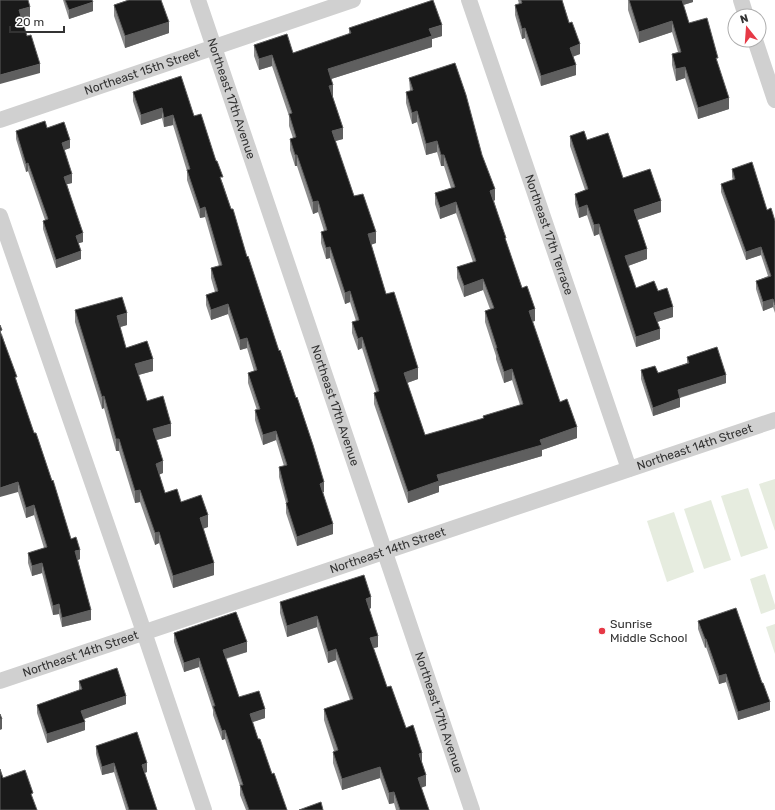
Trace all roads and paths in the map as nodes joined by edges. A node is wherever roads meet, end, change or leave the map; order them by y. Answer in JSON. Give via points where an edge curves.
{"nodes":[{"id":1,"x":198,"y":0,"type":"edge"},
{"id":2,"x":353,"y":0,"type":"edge"},
{"id":3,"x":469,"y":0,"type":"edge"},
{"id":4,"x":214,"y":47,"type":"junction"},
{"id":5,"x":758,"y":48,"type":"edge"},
{"id":6,"x":775,"y":100,"type":"edge"},
{"id":7,"x":0,"y":120,"type":"edge"},
{"id":8,"x":0,"y":216,"type":"edge"},
{"id":9,"x":775,"y":420,"type":"edge"},
{"id":10,"x":629,"y":469,"type":"junction"},
{"id":11,"x":384,"y":552,"type":"junction"},
{"id":12,"x":144,"y":632,"type":"junction"},
{"id":13,"x":0,"y":681,"type":"edge"},
{"id":14,"x":204,"y":810,"type":"edge"},
{"id":15,"x":472,"y":810,"type":"edge"}],
"edges":[{"from":1,"to":4,"type":"street","name":"Northeast 17th Avenue"},
{"from":2,"to":4,"type":"street","name":"Northeast 15th Street"},
{"from":3,"to":10,"type":"street","name":"Northeast 17th Terrace"},
{"from":4,"to":7,"type":"street","name":"Northeast 15th Street"},
{"from":4,"to":11,"type":"street","name":"Northeast 17th Avenue"},
{"from":5,"to":6,"type":"street"},
{"from":8,"to":12,"type":"street"},
{"from":9,"to":10,"type":"street","name":"Northeast 14th Street"},
{"from":10,"to":11,"type":"street","name":"Northeast 14th Street"},
{"from":11,"to":12,"type":"street","name":"Northeast 14th Street"},
{"from":11,"to":15,"type":"street","name":"Northeast 17th Avenue"},
{"from":12,"to":13,"type":"street","name":"Northeast 14th Street"},
{"from":12,"to":14,"type":"street"}]}
